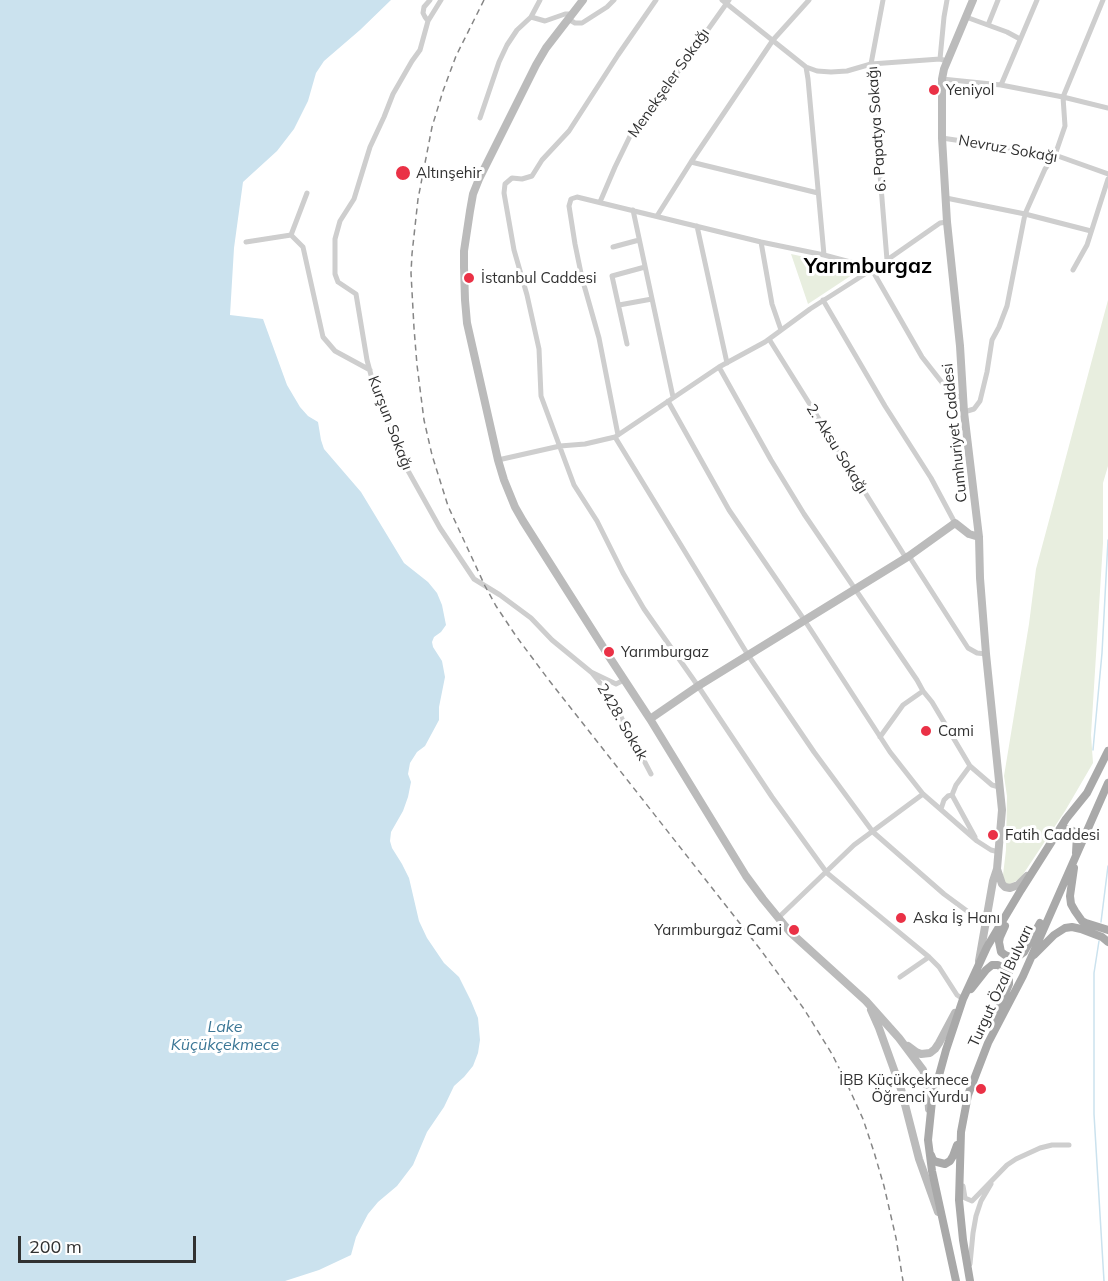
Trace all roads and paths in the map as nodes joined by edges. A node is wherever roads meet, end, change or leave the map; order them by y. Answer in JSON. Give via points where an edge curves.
{"nodes":[{"id":1,"x":430,"y":0,"type":"edge"},
{"id":2,"x":441,"y":0,"type":"edge"},
{"id":3,"x":540,"y":0,"type":"edge"},
{"id":4,"x":583,"y":0,"type":"edge"},
{"id":5,"x":614,"y":0,"type":"edge"},
{"id":6,"x":656,"y":0,"type":"edge"},
{"id":7,"x":808,"y":0,"type":"edge"},
{"id":8,"x":884,"y":0,"type":"edge"},
{"id":9,"x":947,"y":0,"type":"edge"},
{"id":10,"x":973,"y":0,"type":"edge"},
{"id":11,"x":998,"y":0,"type":"edge"},
{"id":12,"x":1037,"y":0,"type":"edge"},
{"id":13,"x":1103,"y":0,"type":"edge"},
{"id":14,"x":725,"y":1,"type":"edge"},
{"id":15,"x":531,"y":17,"type":"junction"},
{"id":16,"x":570,"y":17,"type":"junction"},
{"id":17,"x":966,"y":17,"type":"junction"},
{"id":18,"x":428,"y":21,"type":"junction"},
{"id":19,"x":988,"y":25,"type":"junction"},
{"id":20,"x":1020,"y":39,"type":"junction"},
{"id":21,"x":773,"y":40,"type":"junction"},
{"id":22,"x":944,"y":61,"type":"junction"},
{"id":23,"x":871,"y":64,"type":"junction"},
{"id":24,"x":806,"y":67,"type":"junction"},
{"id":25,"x":942,"y":79,"type":"junction"},
{"id":26,"x":1001,"y":85,"type":"junction"},
{"id":27,"x":1063,"y":97,"type":"junction"},
{"id":28,"x":1108,"y":108,"type":"edge"},
{"id":29,"x":480,"y":118,"type":"dead end"},
{"id":30,"x":942,"y":138,"type":"junction"},
{"id":31,"x":1055,"y":155,"type":"junction"},
{"id":32,"x":691,"y":162,"type":"junction"},
{"id":33,"x":1108,"y":174,"type":"edge"},
{"id":34,"x":1108,"y":179,"type":"edge"},
{"id":35,"x":307,"y":193,"type":"dead end"},
{"id":36,"x":818,"y":194,"type":"junction"},
{"id":37,"x":946,"y":198,"type":"junction"},
{"id":38,"x":600,"y":202,"type":"junction"},
{"id":39,"x":633,"y":210,"type":"junction"},
{"id":40,"x":1025,"y":214,"type":"junction"},
{"id":41,"x":657,"y":216,"type":"junction"},
{"id":42,"x":947,"y":222,"type":"junction"},
{"id":43,"x":697,"y":226,"type":"junction"},
{"id":44,"x":1091,"y":231,"type":"junction"},
{"id":45,"x":291,"y":235,"type":"junction"},
{"id":46,"x":639,"y":240,"type":"junction"},
{"id":47,"x":246,"y":242,"type":"dead end"},
{"id":48,"x":761,"y":242,"type":"junction"},
{"id":49,"x":613,"y":247,"type":"dead end"},
{"id":50,"x":824,"y":255,"type":"junction"},
{"id":51,"x":886,"y":260,"type":"junction"},
{"id":52,"x":645,"y":267,"type":"junction"},
{"id":53,"x":871,"y":268,"type":"junction"},
{"id":54,"x":1073,"y":270,"type":"dead end"},
{"id":55,"x":652,"y":299,"type":"junction"},
{"id":56,"x":823,"y":300,"type":"junction"},
{"id":57,"x":620,"y":305,"type":"junction"},
{"id":58,"x":781,"y":330,"type":"junction"},
{"id":59,"x":769,"y":339,"type":"junction"},
{"id":60,"x":627,"y":344,"type":"dead end"},
{"id":61,"x":727,"y":363,"type":"junction"},
{"id":62,"x":719,"y":367,"type":"junction"},
{"id":63,"x":370,"y":370,"type":"junction"},
{"id":64,"x":963,"y":397,"type":"junction"},
{"id":65,"x":671,"y":399,"type":"junction"},
{"id":66,"x":964,"y":412,"type":"junction"},
{"id":67,"x":616,"y":436,"type":"junction"},
{"id":68,"x":560,"y":446,"type":"junction"},
{"id":69,"x":498,"y":460,"type":"junction"},
{"id":70,"x":955,"y":524,"type":"junction"},
{"id":71,"x":979,"y":537,"type":"junction"},
{"id":72,"x":908,"y":557,"type":"junction"},
{"id":73,"x":855,"y":588,"type":"junction"},
{"id":74,"x":805,"y":621,"type":"junction"},
{"id":75,"x":986,"y":654,"type":"junction"},
{"id":76,"x":748,"y":655,"type":"junction"},
{"id":77,"x":591,"y":672,"type":"junction"},
{"id":78,"x":624,"y":680,"type":"junction"},
{"id":79,"x":698,"y":686,"type":"junction"},
{"id":80,"x":923,"y":691,"type":"junction"},
{"id":81,"x":650,"y":719,"type":"junction"},
{"id":82,"x":880,"y":737,"type":"junction"},
{"id":83,"x":1108,"y":751,"type":"edge"},
{"id":84,"x":970,"y":766,"type":"junction"},
{"id":85,"x":651,"y":774,"type":"dead end"},
{"id":86,"x":1108,"y":783,"type":"edge"},
{"id":87,"x":999,"y":787,"type":"junction"},
{"id":88,"x":923,"y":794,"type":"junction"},
{"id":89,"x":952,"y":795,"type":"junction"},
{"id":90,"x":941,"y":809,"type":"junction"},
{"id":91,"x":873,"y":832,"type":"junction"},
{"id":92,"x":977,"y":841,"type":"junction"},
{"id":93,"x":999,"y":852,"type":"junction"},
{"id":94,"x":1076,"y":859,"type":"junction"},
{"id":95,"x":1035,"y":868,"type":"junction"},
{"id":96,"x":996,"y":869,"type":"junction"},
{"id":97,"x":827,"y":873,"type":"junction"},
{"id":98,"x":1066,"y":879,"type":"junction"},
{"id":99,"x":1021,"y":890,"type":"junction"},
{"id":100,"x":778,"y":918,"type":"junction"},
{"id":101,"x":986,"y":926,"type":"junction"},
{"id":102,"x":1108,"y":930,"type":"edge"},
{"id":103,"x":1108,"y":942,"type":"edge"},
{"id":104,"x":929,"y":957,"type":"junction"},
{"id":105,"x":1030,"y":960,"type":"junction"},
{"id":106,"x":978,"y":966,"type":"junction"},
{"id":107,"x":900,"y":977,"type":"dead end"},
{"id":108,"x":963,"y":999,"type":"junction"},
{"id":109,"x":866,"y":1001,"type":"junction"},
{"id":110,"x":899,"y":1038,"type":"junction"},
{"id":111,"x":988,"y":1043,"type":"junction"},
{"id":112,"x":930,"y":1119,"type":"junction"},
{"id":113,"x":960,"y":1132,"type":"junction"},
{"id":114,"x":928,"y":1140,"type":"junction"},
{"id":115,"x":1069,"y":1145,"type":"dead end"},
{"id":116,"x":959,"y":1162,"type":"junction"},
{"id":117,"x":996,"y":1176,"type":"junction"},
{"id":118,"x":944,"y":1225,"type":"junction"},
{"id":119,"x":969,"y":1271,"type":"junction"},
{"id":120,"x":956,"y":1281,"type":"edge"},
{"id":121,"x":970,"y":1281,"type":"edge"}],
"edges":[{"from":1,"to":18,"type":"street","name":"Kurşun Sokağı","via":[[423,13]]},
{"from":2,"to":18,"type":"street","name":"Kurşun Sokağı"},
{"from":3,"to":15,"type":"street"},
{"from":4,"to":16,"type":"street"},
{"from":5,"to":16,"type":"street","via":[[582,22]]},
{"from":6,"to":68,"type":"street","via":[[569,131],[531,176],[512,178],[505,184],[514,250],[539,349],[541,396]]},
{"from":7,"to":21,"type":"street"},
{"from":8,"to":23,"type":"street","name":"6. Papatya Sokağı"},
{"from":9,"to":22,"type":"street"},
{"from":10,"to":17,"type":"street","name":"Cumhuriyet Caddesi"},
{"from":11,"to":19,"type":"street"},
{"from":12,"to":20,"type":"street"},
{"from":13,"to":27,"type":"street"},
{"from":14,"to":21,"type":"street"},
{"from":14,"to":38,"type":"street","name":"Menekşeler Sokağı","via":[[632,132]]},
{"from":15,"to":16,"type":"street","via":[[545,21],[565,14]]},
{"from":15,"to":29,"type":"street","via":[[507,45]]},
{"from":16,"to":69,"type":"street","via":[[546,48],[516,104],[479,178],[470,211],[464,251],[467,323]]},
{"from":17,"to":19,"type":"street"},
{"from":17,"to":22,"type":"street","name":"Cumhuriyet Caddesi"},
{"from":18,"to":63,"type":"street","name":"Kurşun Sokağı","via":[[420,50],[393,94],[335,239],[334,274],[338,282],[356,294]]},
{"from":19,"to":20,"type":"street"},
{"from":20,"to":26,"type":"street"},
{"from":21,"to":24,"type":"street"},
{"from":21,"to":32,"type":"street"},
{"from":22,"to":23,"type":"street"},
{"from":22,"to":25,"type":"street","name":"Cumhuriyet Caddesi"},
{"from":23,"to":24,"type":"street","via":[[848,71]]},
{"from":23,"to":51,"type":"street","name":"6. Papatya Sokağı"},
{"from":24,"to":36,"type":"street"},
{"from":25,"to":26,"type":"street"},
{"from":25,"to":30,"type":"street","name":"Cumhuriyet Caddesi"},
{"from":26,"to":27,"type":"street"},
{"from":27,"to":28,"type":"street"},
{"from":27,"to":31,"type":"street","via":[[1065,126]]},
{"from":30,"to":31,"type":"street","name":"Nevruz Sokağı"},
{"from":30,"to":37,"type":"street","name":"Cumhuriyet Caddesi"},
{"from":31,"to":33,"type":"street","name":"Nevruz Sokağı"},
{"from":31,"to":40,"type":"street"},
{"from":32,"to":36,"type":"street"},
{"from":32,"to":41,"type":"street"},
{"from":34,"to":44,"type":"street"},
{"from":35,"to":45,"type":"street"},
{"from":36,"to":50,"type":"street"},
{"from":37,"to":40,"type":"street"},
{"from":37,"to":42,"type":"street","name":"Cumhuriyet Caddesi"},
{"from":38,"to":39,"type":"street"},
{"from":38,"to":67,"type":"street","via":[[577,196],[569,206]]},
{"from":39,"to":41,"type":"street"},
{"from":39,"to":46,"type":"street"},
{"from":40,"to":44,"type":"street"},
{"from":40,"to":66,"type":"street","via":[[1007,306],[992,340],[980,401],[974,409]]},
{"from":41,"to":43,"type":"street"},
{"from":42,"to":51,"type":"street"},
{"from":42,"to":64,"type":"street","name":"Cumhuriyet Caddesi"},
{"from":43,"to":48,"type":"street"},
{"from":43,"to":61,"type":"street"},
{"from":44,"to":54,"type":"street"},
{"from":45,"to":47,"type":"street"},
{"from":45,"to":63,"type":"street","via":[[303,247],[323,337],[335,351]]},
{"from":46,"to":49,"type":"street"},
{"from":46,"to":52,"type":"street"},
{"from":48,"to":50,"type":"street"},
{"from":48,"to":58,"type":"street","via":[[772,304]]},
{"from":50,"to":53,"type":"street"},
{"from":51,"to":53,"type":"street"},
{"from":52,"to":55,"type":"street"},
{"from":52,"to":57,"type":"street","via":[[612,276]]},
{"from":53,"to":56,"type":"street"},
{"from":53,"to":64,"type":"street","via":[[922,357],[954,396]]},
{"from":55,"to":57,"type":"street"},
{"from":55,"to":65,"type":"street"},
{"from":56,"to":58,"type":"street"},
{"from":56,"to":70,"type":"street"},
{"from":57,"to":60,"type":"street"},
{"from":58,"to":59,"type":"street"},
{"from":59,"to":61,"type":"street"},
{"from":59,"to":72,"type":"street","name":"2. Aksu Sokağı"},
{"from":61,"to":62,"type":"street"},
{"from":62,"to":65,"type":"street"},
{"from":62,"to":73,"type":"street","via":[[804,514]]},
{"from":63,"to":77,"type":"street","name":"Kurşun Sokağı","via":[[402,460],[474,579],[531,618]]},
{"from":64,"to":66,"type":"street","name":"Cumhuriyet Caddesi"},
{"from":65,"to":67,"type":"street"},
{"from":65,"to":74,"type":"street","via":[[729,510]]},
{"from":66,"to":71,"type":"street","name":"Cumhuriyet Caddesi"},
{"from":67,"to":68,"type":"street"},
{"from":67,"to":76,"type":"street"},
{"from":68,"to":69,"type":"street"},
{"from":68,"to":79,"type":"street","via":[[574,485],[622,573]]},
{"from":69,"to":78,"type":"street","via":[[515,507]]},
{"from":70,"to":71,"type":"street"},
{"from":70,"to":72,"type":"street"},
{"from":71,"to":75,"type":"street","name":"Cumhuriyet Caddesi"},
{"from":72,"to":73,"type":"street"},
{"from":72,"to":75,"type":"street","name":"2. Aksu Sokağı","via":[[968,648]]},
{"from":73,"to":74,"type":"street"},
{"from":73,"to":80,"type":"street"},
{"from":74,"to":76,"type":"street"},
{"from":74,"to":82,"type":"street"},
{"from":75,"to":87,"type":"street","name":"Cumhuriyet Caddesi"},
{"from":76,"to":79,"type":"street"},
{"from":76,"to":91,"type":"street"},
{"from":77,"to":78,"type":"street","name":"Kurşun Sokağı","via":[[616,684]]},
{"from":77,"to":85,"type":"street","name":"2428. Sokak","via":[[609,694]]},
{"from":78,"to":81,"type":"street"},
{"from":79,"to":81,"type":"street"},
{"from":79,"to":97,"type":"street"},
{"from":80,"to":82,"type":"street","via":[[903,705]]},
{"from":80,"to":84,"type":"street"},
{"from":81,"to":100,"type":"street","via":[[746,876]]},
{"from":82,"to":88,"type":"street"},
{"from":83,"to":95,"type":"main road","name":"Turgut Özal Bulvarı","via":[[1087,793]]},
{"from":84,"to":87,"type":"street"},
{"from":84,"to":89,"type":"street"},
{"from":86,"to":94,"type":"main road","name":"Turgut Özal Bulvarı"},
{"from":87,"to":93,"type":"street","name":"Cumhuriyet Caddesi"},
{"from":88,"to":90,"type":"street"},
{"from":88,"to":91,"type":"street"},
{"from":89,"to":90,"type":"street","via":[[944,800]]},
{"from":89,"to":92,"type":"street"},
{"from":90,"to":92,"type":"street"},
{"from":91,"to":97,"type":"street","via":[[838,859]]},
{"from":91,"to":101,"type":"street"},
{"from":92,"to":93,"type":"street"},
{"from":93,"to":96,"type":"street","name":"Cumhuriyet Caddesi"},
{"from":94,"to":95,"type":"main road","via":[[1077,835],[1068,829]]},
{"from":94,"to":98,"type":"main road","name":"Turgut Özal Bulvarı"},
{"from":94,"to":102,"type":"main road","via":[[1071,904],[1082,921]]},
{"from":95,"to":96,"type":"street","via":[[1010,888],[1002,884]]},
{"from":95,"to":99,"type":"main road","name":"Turgut Özal Bulvarı"},
{"from":96,"to":101,"type":"street","name":"Cumhuriyet Caddesi"},
{"from":97,"to":100,"type":"street"},
{"from":97,"to":104,"type":"street"},
{"from":98,"to":99,"type":"main road","via":[[1024,952],[1010,957],[1001,951],[999,942]]},
{"from":98,"to":105,"type":"main road","name":"Turgut Özal Bulvarı"},
{"from":99,"to":106,"type":"main road","name":"Turgut Özal Bulvarı"},
{"from":100,"to":109,"type":"street"},
{"from":101,"to":106,"type":"street","name":"Cumhuriyet Caddesi"},
{"from":103,"to":105,"type":"main road","via":[[1081,929],[1065,928]]},
{"from":104,"to":107,"type":"street"},
{"from":104,"to":108,"type":"street"},
{"from":105,"to":111,"type":"main road","name":"Turgut Özal Bulvarı"},
{"from":106,"to":108,"type":"main road","name":"Turgut Özal Bulvarı"},
{"from":108,"to":110,"type":"street","via":[[935,1050],[921,1054]]},
{"from":108,"to":111,"type":"main road","via":[[992,965],[1003,967],[1009,974]]},
{"from":108,"to":112,"type":"main road","name":"Turgut Özal Bulvarı","via":[[943,1059]]},
{"from":109,"to":110,"type":"street"},
{"from":109,"to":118,"type":"street","via":[[901,1089],[919,1159]]},
{"from":110,"to":112,"type":"street","via":[[923,1070]]},
{"from":111,"to":113,"type":"main road","name":"Turgut Özal Bulvarı","via":[[968,1095]]},
{"from":112,"to":114,"type":"main road","name":"Turgut Özal Bulvarı"},
{"from":113,"to":114,"type":"main road","via":[[953,1156],[945,1164],[933,1160]]},
{"from":113,"to":116,"type":"main road","name":"Turgut Özal Bulvarı"},
{"from":114,"to":118,"type":"main road","name":"Turgut Özal Bulvarı"},
{"from":115,"to":117,"type":"street","via":[[1052,1145],[1028,1153]]},
{"from":116,"to":117,"type":"street","via":[[963,1194],[968,1200],[972,1201]]},
{"from":116,"to":119,"type":"main road","name":"Turgut Özal Bulvarı","via":[[960,1220]]},
{"from":117,"to":119,"type":"street","via":[[976,1216]]},
{"from":118,"to":120,"type":"main road"},
{"from":119,"to":121,"type":"main road","name":"Turgut Özal Bulvarı"}]}
